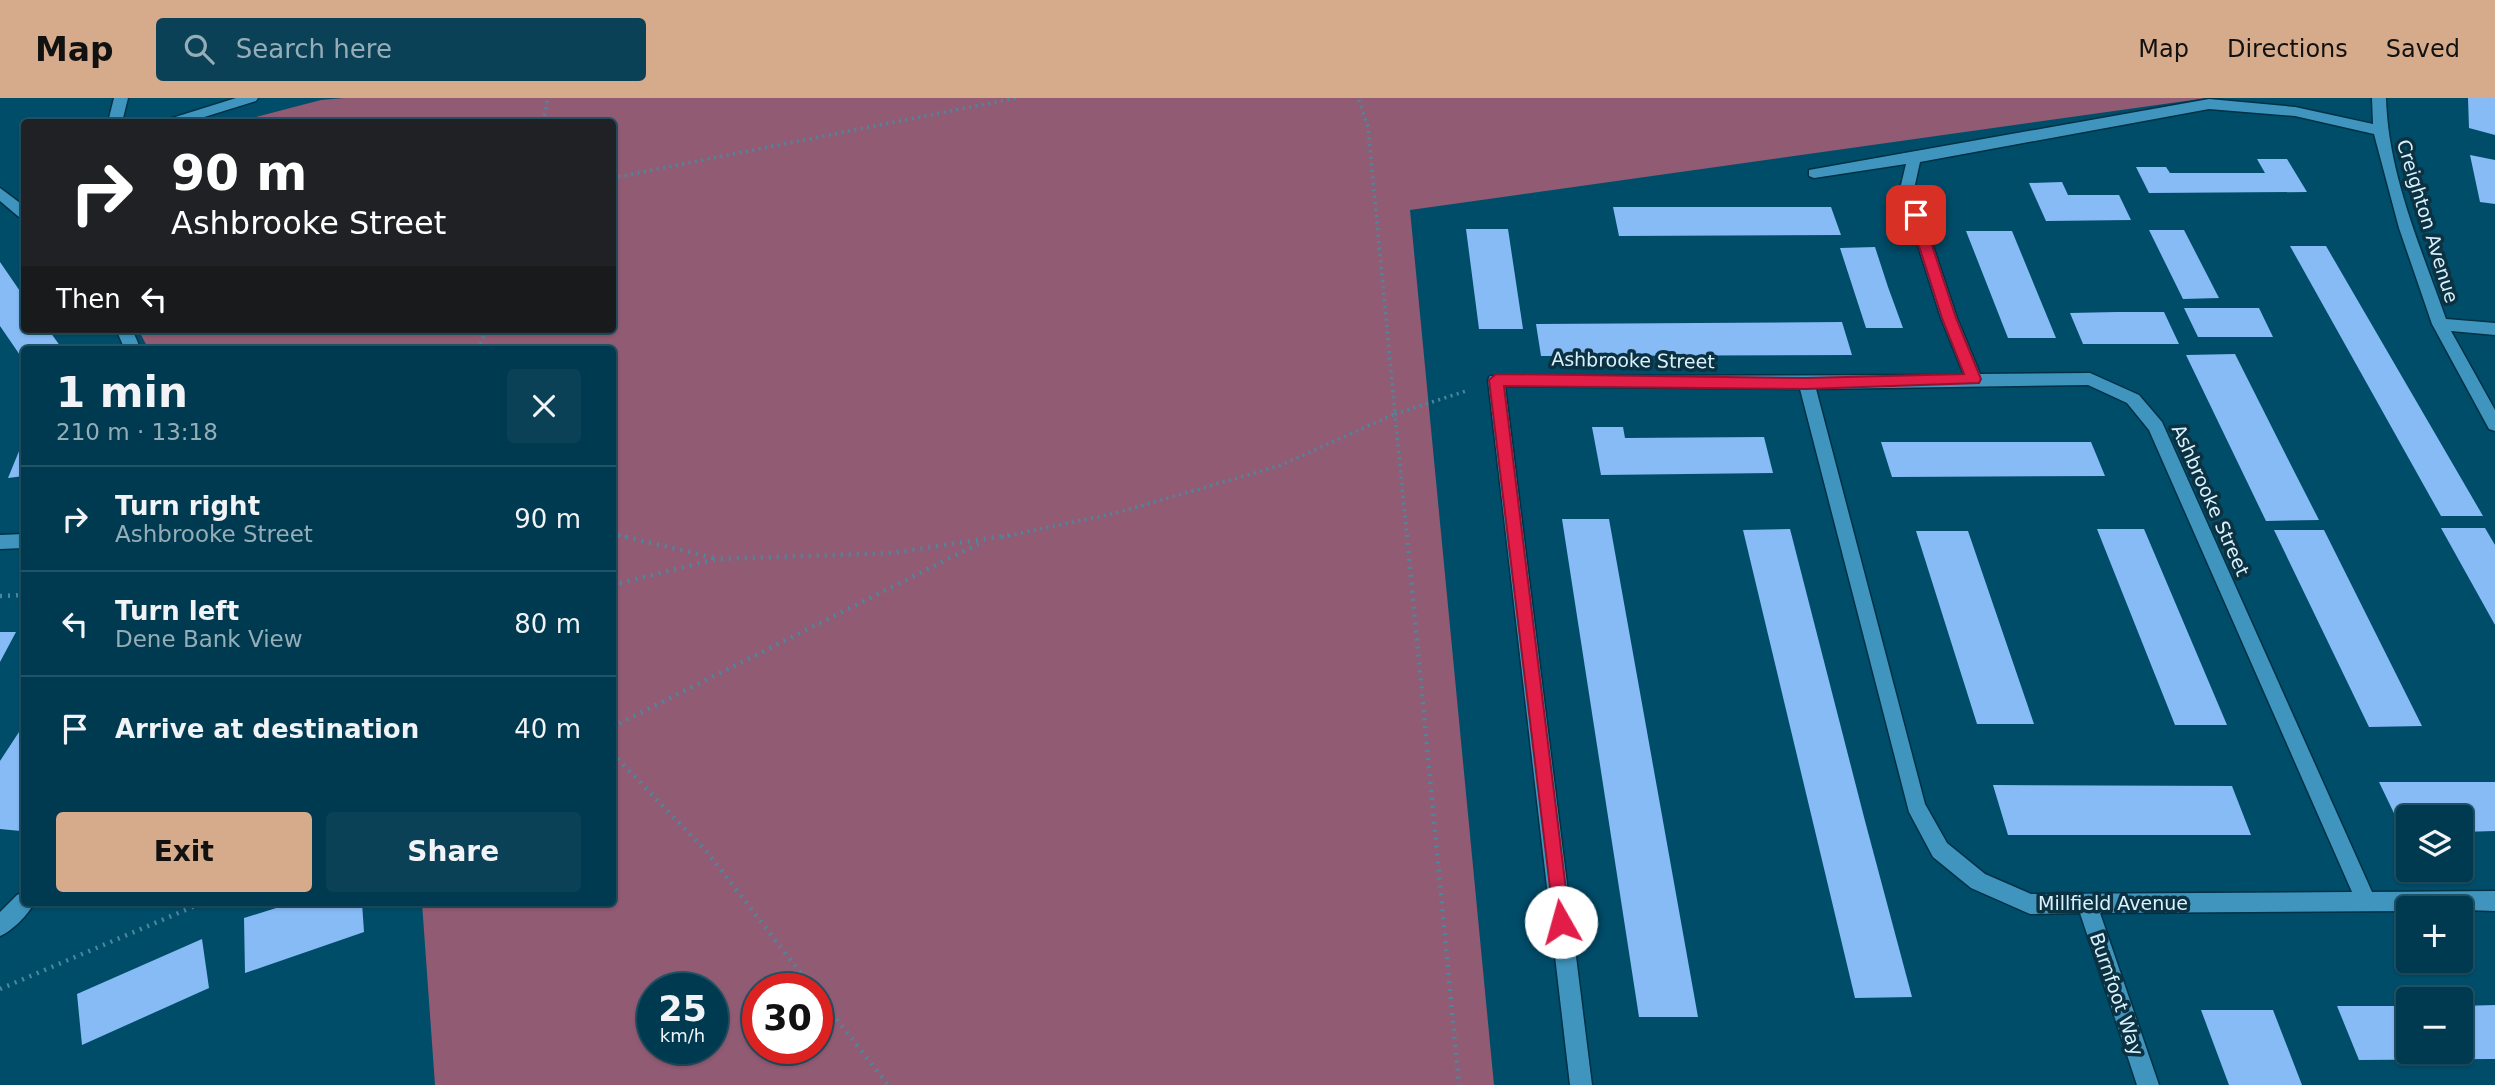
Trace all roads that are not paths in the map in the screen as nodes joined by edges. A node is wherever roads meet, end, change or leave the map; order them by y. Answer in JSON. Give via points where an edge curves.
{"nodes":[{"id":1,"x":121,"y":98,"type":"edge"},
{"id":2,"x":251,"y":98,"type":"edge"},
{"id":3,"x":2379,"y":98,"type":"edge"},
{"id":4,"x":115,"y":119,"type":"edge"},
{"id":5,"x":184,"y":119,"type":"edge"},
{"id":6,"x":2380,"y":131,"type":"junction"},
{"id":7,"x":1914,"y":158,"type":"junction"},
{"id":8,"x":1814,"y":173,"type":"dead end"},
{"id":9,"x":0,"y":194,"type":"edge"},
{"id":10,"x":21,"y":206,"type":"edge"},
{"id":11,"x":2440,"y":324,"type":"junction"},
{"id":12,"x":2495,"y":329,"type":"edge"},
{"id":13,"x":1974,"y":379,"type":"junction"},
{"id":14,"x":1806,"y":383,"type":"junction"},
{"id":15,"x":2495,"y":425,"type":"edge"},
{"id":16,"x":21,"y":541,"type":"edge"},
{"id":17,"x":0,"y":542,"type":"edge"},
{"id":18,"x":2495,"y":901,"type":"edge"},
{"id":19,"x":2367,"y":902,"type":"junction"},
{"id":20,"x":2087,"y":903,"type":"junction"},
{"id":21,"x":21,"y":905,"type":"edge"},
{"id":22,"x":0,"y":926,"type":"edge"},
{"id":23,"x":1581,"y":1085,"type":"edge"},
{"id":24,"x":2148,"y":1085,"type":"edge"}],
"edges":[{"from":1,"to":4,"type":"street"},
{"from":2,"to":5,"type":"street"},
{"from":3,"to":6,"type":"street","name":"Creighton Avenue"},
{"from":6,"to":7,"type":"street","via":[[2292,109],[2209,104]]},
{"from":6,"to":11,"type":"street","name":"Creighton Avenue","via":[[2406,228]]},
{"from":7,"to":8,"type":"street"},
{"from":7,"to":13,"type":"street","via":[[1907,189]]},
{"from":9,"to":10,"type":"street"},
{"from":11,"to":12,"type":"street"},
{"from":11,"to":15,"type":"street","name":"Creighton Avenue"},
{"from":13,"to":14,"type":"street","name":"Ashbrooke Street"},
{"from":13,"to":19,"type":"street","name":"Ashbrooke Street","via":[[2090,379],[2133,400],[2156,427]]},
{"from":14,"to":20,"type":"street","name":"Millfield Avenue","via":[[1916,806],[1940,850],[1979,881],[2030,904]]},
{"from":14,"to":23,"type":"street","name":"Ashbrooke Street","via":[[1496,380]]},
{"from":16,"to":17,"type":"street"},
{"from":18,"to":19,"type":"street","name":"Millfield Avenue"},
{"from":19,"to":20,"type":"street","name":"Millfield Avenue"},
{"from":20,"to":24,"type":"street","name":"Burnfoot Way"},
{"from":21,"to":22,"type":"street"}]}
